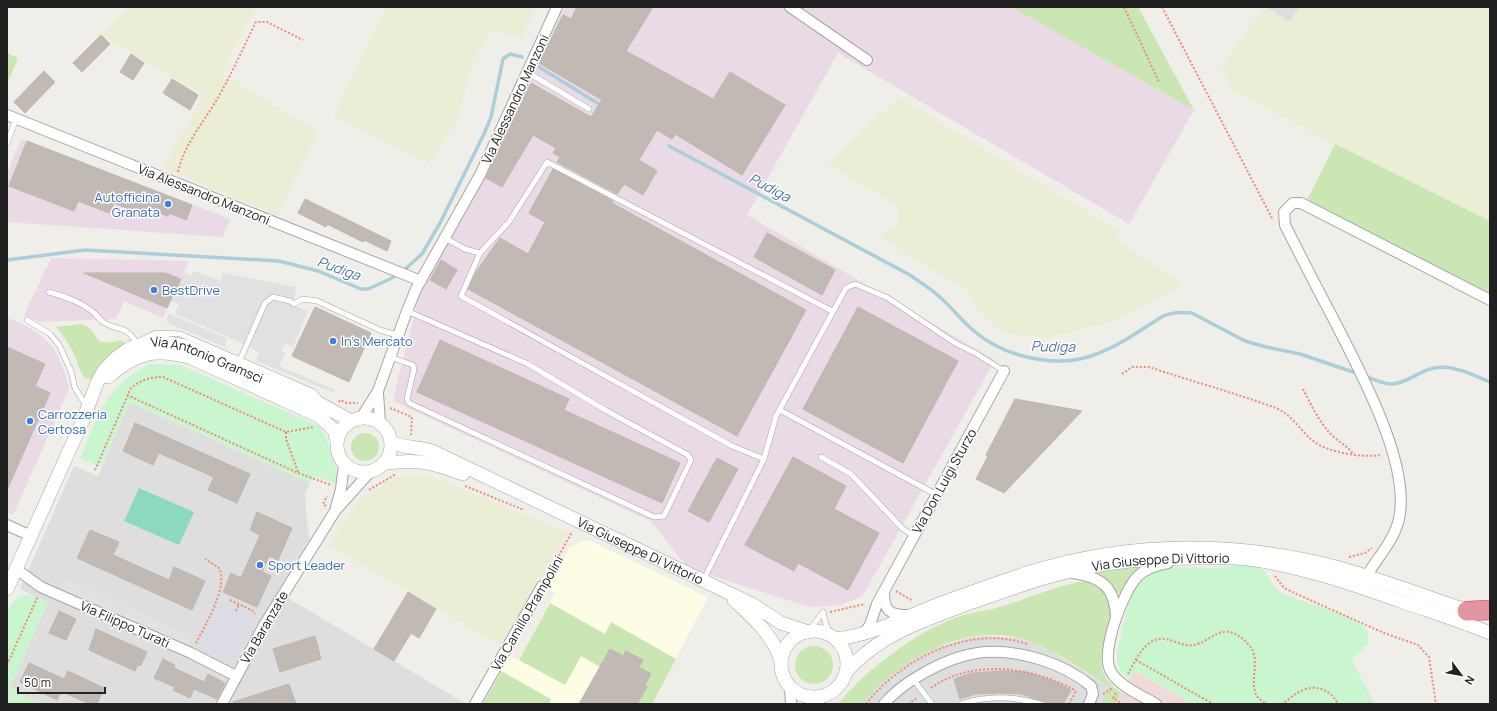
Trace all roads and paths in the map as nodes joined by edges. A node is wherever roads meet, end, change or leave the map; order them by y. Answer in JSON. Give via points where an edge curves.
{"nodes":[{"id":1,"x":557,"y":7,"type":"edge"},
{"id":2,"x":790,"y":7,"type":"edge"},
{"id":3,"x":1124,"y":7,"type":"edge"},
{"id":4,"x":1162,"y":7,"type":"edge"},
{"id":5,"x":303,"y":40,"type":"dead end"},
{"id":6,"x":867,"y":60,"type":"dead end"},
{"id":7,"x":526,"y":72,"type":"junction"},
{"id":8,"x":1160,"y":82,"type":"dead end"},
{"id":9,"x":589,"y":109,"type":"dead end"},
{"id":10,"x":12,"y":117,"type":"edge"},
{"id":11,"x":7,"y":143,"type":"edge"},
{"id":12,"x":176,"y":183,"type":"junction"},
{"id":13,"x":1274,"y":222,"type":"dead end"},
{"id":14,"x":445,"y":238,"type":"junction"},
{"id":15,"x":480,"y":253,"type":"junction"},
{"id":16,"x":421,"y":281,"type":"junction"},
{"id":17,"x":49,"y":292,"type":"dead end"},
{"id":18,"x":1490,"y":300,"type":"edge"},
{"id":19,"x":407,"y":311,"type":"junction"},
{"id":20,"x":832,"y":312,"type":"junction"},
{"id":21,"x":27,"y":320,"type":"dead end"},
{"id":22,"x":398,"y":335,"type":"junction"},
{"id":23,"x":138,"y":345,"type":"junction"},
{"id":24,"x":390,"y":357,"type":"junction"},
{"id":25,"x":240,"y":360,"type":"junction"},
{"id":26,"x":1004,"y":371,"type":"joint"},
{"id":27,"x":1122,"y":374,"type":"dead end"},
{"id":28,"x":1303,"y":389,"type":"dead end"},
{"id":29,"x":378,"y":391,"type":"junction"},
{"id":30,"x":127,"y":395,"type":"junction"},
{"id":31,"x":322,"y":404,"type":"junction"},
{"id":32,"x":88,"y":408,"type":"junction"},
{"id":33,"x":780,"y":410,"type":"junction"},
{"id":34,"x":356,"y":420,"type":"junction"},
{"id":35,"x":380,"y":423,"type":"junction"},
{"id":36,"x":319,"y":426,"type":"dead end"},
{"id":37,"x":286,"y":432,"type":"junction"},
{"id":38,"x":337,"y":441,"type":"junction"},
{"id":39,"x":391,"y":442,"type":"junction"},
{"id":40,"x":1354,"y":455,"type":"junction"},
{"id":41,"x":1377,"y":456,"type":"dead end"},
{"id":42,"x":821,"y":457,"type":"dead end"},
{"id":43,"x":764,"y":459,"type":"junction"},
{"id":44,"x":385,"y":463,"type":"junction"},
{"id":45,"x":344,"y":464,"type":"junction"},
{"id":46,"x":95,"y":470,"type":"dead end"},
{"id":47,"x":370,"y":472,"type":"junction"},
{"id":48,"x":298,"y":473,"type":"junction"},
{"id":49,"x":397,"y":474,"type":"dead end"},
{"id":50,"x":462,"y":485,"type":"dead end"},
{"id":51,"x":367,"y":491,"type":"dead end"},
{"id":52,"x":937,"y":495,"type":"junction"},
{"id":53,"x":323,"y":504,"type":"dead end"},
{"id":54,"x":552,"y":510,"type":"junction"},
{"id":55,"x":335,"y":511,"type":"junction"},
{"id":56,"x":526,"y":511,"type":"dead end"},
{"id":57,"x":7,"y":525,"type":"edge"},
{"id":58,"x":575,"y":527,"type":"junction"},
{"id":59,"x":566,"y":529,"type":"dead end"},
{"id":60,"x":31,"y":536,"type":"junction"},
{"id":61,"x":914,"y":536,"type":"junction"},
{"id":62,"x":1229,"y":558,"type":"junction"},
{"id":63,"x":205,"y":560,"type":"dead end"},
{"id":64,"x":1275,"y":564,"type":"junction"},
{"id":65,"x":16,"y":569,"type":"junction"},
{"id":66,"x":1065,"y":572,"type":"junction"},
{"id":67,"x":1366,"y":577,"type":"junction"},
{"id":68,"x":703,"y":582,"type":"junction"},
{"id":69,"x":542,"y":586,"type":"joint"},
{"id":70,"x":41,"y":587,"type":"junction"},
{"id":71,"x":7,"y":589,"type":"edge"},
{"id":72,"x":884,"y":591,"type":"junction"},
{"id":73,"x":727,"y":594,"type":"junction"},
{"id":74,"x":230,"y":600,"type":"dead end"},
{"id":75,"x":868,"y":602,"type":"dead end"},
{"id":76,"x":239,"y":604,"type":"junction"},
{"id":77,"x":823,"y":609,"type":"junction"},
{"id":78,"x":1467,"y":610,"type":"junction"},
{"id":79,"x":1490,"y":610,"type":"edge"},
{"id":80,"x":236,"y":611,"type":"dead end"},
{"id":81,"x":255,"y":614,"type":"dead end"},
{"id":82,"x":912,"y":615,"type":"junction"},
{"id":83,"x":1490,"y":618,"type":"edge"},
{"id":84,"x":1116,"y":620,"type":"junction"},
{"id":85,"x":808,"y":632,"type":"junction"},
{"id":86,"x":1490,"y":632,"type":"edge"},
{"id":87,"x":861,"y":635,"type":"junction"},
{"id":88,"x":833,"y":637,"type":"junction"},
{"id":89,"x":191,"y":653,"type":"junction"},
{"id":90,"x":1136,"y":660,"type":"junction"},
{"id":91,"x":781,"y":661,"type":"junction"},
{"id":92,"x":7,"y":665,"type":"edge"},
{"id":93,"x":846,"y":672,"type":"junction"},
{"id":94,"x":236,"y":676,"type":"junction"},
{"id":95,"x":913,"y":679,"type":"junction"},
{"id":96,"x":1083,"y":680,"type":"junction"},
{"id":97,"x":1122,"y":683,"type":"junction"},
{"id":98,"x":790,"y":687,"type":"junction"},
{"id":99,"x":1076,"y":691,"type":"junction"},
{"id":100,"x":923,"y":694,"type":"junction"},
{"id":101,"x":819,"y":700,"type":"edge"},
{"id":102,"x":1090,"y":702,"type":"edge"},
{"id":103,"x":222,"y":704,"type":"edge"},
{"id":104,"x":475,"y":704,"type":"edge"},
{"id":105,"x":791,"y":704,"type":"edge"},
{"id":106,"x":884,"y":704,"type":"edge"},
{"id":107,"x":908,"y":704,"type":"edge"},
{"id":108,"x":932,"y":704,"type":"edge"},
{"id":109,"x":960,"y":704,"type":"edge"},
{"id":110,"x":1040,"y":704,"type":"edge"},
{"id":111,"x":1069,"y":704,"type":"edge"},
{"id":112,"x":1122,"y":704,"type":"edge"},
{"id":113,"x":1156,"y":704,"type":"edge"},
{"id":114,"x":1213,"y":704,"type":"edge"},
{"id":115,"x":1268,"y":704,"type":"edge"},
{"id":116,"x":1282,"y":704,"type":"edge"},
{"id":117,"x":1338,"y":704,"type":"edge"},
{"id":118,"x":1436,"y":704,"type":"edge"}],
"edges":[{"from":1,"to":7,"type":"street","name":"Via Alessandro Manzoni"},
{"from":2,"to":6,"type":"street"},
{"from":3,"to":8,"type":"path"},
{"from":4,"to":13,"type":"path"},
{"from":5,"to":12,"type":"path","via":[[267,22],[256,22],[220,95],[194,134],[180,163]]},
{"from":7,"to":9,"type":"lane"},
{"from":7,"to":14,"type":"street","name":"Via Alessandro Manzoni","via":[[501,130]]},
{"from":10,"to":11,"type":"lane"},
{"from":10,"to":12,"type":"street","name":"Via Alessandro Manzoni"},
{"from":12,"to":16,"type":"street","name":"Via Alessandro Manzoni"},
{"from":14,"to":15,"type":"lane","via":[[464,249]]},
{"from":14,"to":16,"type":"street","name":"Via Alessandro Manzoni"},
{"from":15,"to":20,"type":"lane","via":[[509,222],[547,162]]},
{"from":15,"to":43,"type":"lane","via":[[461,296],[732,446]]},
{"from":16,"to":19,"type":"street"},
{"from":17,"to":23,"type":"lane","via":[[72,298],[103,322],[125,329]]},
{"from":18,"to":67,"type":"street","via":[[1307,205],[1293,203],[1284,212],[1285,225],[1368,387],[1381,418],[1400,485],[1401,502],[1396,529]]},
{"from":19,"to":22,"type":"street"},
{"from":19,"to":24,"type":"lane","via":[[528,364],[688,455],[690,460],[664,516],[654,517],[409,403],[407,399],[413,365]]},
{"from":20,"to":26,"type":"lane","via":[[846,288],[855,284],[888,298]]},
{"from":20,"to":33,"type":"lane"},
{"from":21,"to":32,"type":"lane","via":[[50,334],[59,345],[71,371],[75,388]]},
{"from":22,"to":24,"type":"street"},
{"from":22,"to":25,"type":"lane","via":[[380,330],[317,301],[304,300],[294,304],[290,300],[273,297],[265,303]]},
{"from":23,"to":25,"type":"lane","via":[[147,336],[156,333],[180,334]]},
{"from":23,"to":31,"type":"street","name":"Via Antonio Gramsci","via":[[158,341],[185,346]]},
{"from":23,"to":32,"type":"street","name":"Via Antonio Gramsci","via":[[117,357],[104,370]]},
{"from":24,"to":29,"type":"street"},
{"from":25,"to":31,"type":"lane","via":[[314,392]]},
{"from":26,"to":52,"type":"street","name":"Via Don Luigi Sturzo"},
{"from":27,"to":40,"type":"path","via":[[1132,367],[1149,367],[1278,409],[1320,446]]},
{"from":28,"to":40,"type":"path","via":[[1320,422]]},
{"from":29,"to":34,"type":"street"},
{"from":29,"to":35,"type":"street"},
{"from":30,"to":37,"type":"path","via":[[137,383],[152,377],[163,377]]},
{"from":30,"to":46,"type":"path"},
{"from":30,"to":48,"type":"path"},
{"from":31,"to":34,"type":"street","name":"Via Antonio Gramsci"},
{"from":32,"to":38,"type":"street","name":"Via Antonio Gramsci","via":[[99,387],[120,367],[150,352],[172,353],[189,357],[319,416],[334,430]]},
{"from":32,"to":60,"type":"street","name":"Via Antonio Gramsci"},
{"from":33,"to":43,"type":"lane"},
{"from":33,"to":52,"type":"lane"},
{"from":34,"to":35,"type":"street","via":[[374,420]]},
{"from":34,"to":38,"type":"street","via":[[339,433]]},
{"from":35,"to":39,"type":"street"},
{"from":36,"to":37,"type":"path"},
{"from":37,"to":48,"type":"path","via":[[286,440]]},
{"from":38,"to":45,"type":"street","via":[[337,449]]},
{"from":39,"to":44,"type":"street","via":[[389,457]]},
{"from":39,"to":54,"type":"street","name":"Via Giuseppe Di Vittorio","via":[[432,451]]},
{"from":40,"to":41,"type":"path"},
{"from":42,"to":61,"type":"lane","via":[[851,474],[903,529]]},
{"from":43,"to":68,"type":"lane"},
{"from":44,"to":47,"type":"street"},
{"from":44,"to":54,"type":"street","name":"Via Giuseppe Di Vittorio","via":[[426,461]]},
{"from":45,"to":47,"type":"street","via":[[360,472]]},
{"from":45,"to":55,"type":"street","name":"Via Baranzate"},
{"from":47,"to":55,"type":"street","name":"Via Baranzate"},
{"from":48,"to":53,"type":"path","via":[[332,485]]},
{"from":49,"to":51,"type":"path"},
{"from":50,"to":56,"type":"path"},
{"from":52,"to":61,"type":"street","name":"Via Don Luigi Sturzo"},
{"from":54,"to":58,"type":"street","name":"Via Giuseppe Di Vittorio"},
{"from":55,"to":94,"type":"street","name":"Via Baranzate"},
{"from":57,"to":60,"type":"street"},
{"from":58,"to":59,"type":"path"},
{"from":58,"to":68,"type":"street","name":"Via Giuseppe Di Vittorio"},
{"from":58,"to":69,"type":"path","name":"Via Camillo Prampolini"},
{"from":60,"to":65,"type":"street","name":"Via Antonio Gramsci"},
{"from":61,"to":72,"type":"street","name":"Via Don Luigi Sturzo"},
{"from":62,"to":64,"type":"street","name":"Via Giuseppe Di Vittorio"},
{"from":62,"to":66,"type":"street","name":"Via Giuseppe Di Vittorio","via":[[1144,559]]},
{"from":62,"to":84,"type":"street","via":[[1217,563],[1168,563],[1150,568],[1132,584]]},
{"from":63,"to":89,"type":"path","via":[[219,568],[223,578],[216,601]]},
{"from":64,"to":86,"type":"street","name":"Via Giuseppe Di Vittorio","via":[[1357,586]]},
{"from":64,"to":118,"type":"path","via":[[1274,574],[1284,588],[1384,633],[1410,641],[1424,650],[1432,668]]},
{"from":65,"to":70,"type":"street","name":"Via Filippo Turati"},
{"from":65,"to":71,"type":"street","name":"Via Antonio Gramsci"},
{"from":66,"to":84,"type":"street","via":[[1089,575],[1105,584],[1114,599]]},
{"from":66,"to":93,"type":"street","name":"Via Giuseppe Di Vittorio","via":[[1004,591],[902,630],[872,646]]},
{"from":67,"to":78,"type":"street","name":"Via Giuseppe Di Vittorio"},
{"from":67,"to":82,"type":"street","name":"Via Giuseppe Di Vittorio","via":[[1304,560],[1243,550],[1203,547],[1146,549],[1091,556],[1062,563]]},
{"from":68,"to":73,"type":"street","name":"Via Giuseppe Di Vittorio"},
{"from":69,"to":104,"type":"street","name":"Via Camillo Prampolini"},
{"from":70,"to":89,"type":"street","name":"Via Filippo Turati"},
{"from":70,"to":92,"type":"path"},
{"from":72,"to":82,"type":"street","via":[[888,610],[897,615]]},
{"from":72,"to":87,"type":"street","name":"Via Don Luigi Sturzo","via":[[870,625]]},
{"from":73,"to":85,"type":"street","name":"Via Giuseppe Di Vittorio","via":[[752,604],[781,623]]},
{"from":73,"to":91,"type":"street","name":"Via Giuseppe Di Vittorio","via":[[768,636],[775,645]]},
{"from":74,"to":76,"type":"path"},
{"from":75,"to":77,"type":"path","via":[[857,607]]},
{"from":76,"to":80,"type":"path"},
{"from":76,"to":81,"type":"path"},
{"from":77,"to":85,"type":"lane"},
{"from":77,"to":88,"type":"lane","via":[[826,625]]},
{"from":78,"to":79,"type":"highway"},
{"from":78,"to":83,"type":"street","name":"Via Giuseppe Di Vittorio"},
{"from":82,"to":87,"type":"street","name":"Via Giuseppe Di Vittorio"},
{"from":84,"to":97,"type":"street","via":[[1107,659],[1111,670]]},
{"from":85,"to":88,"type":"street","via":[[819,632]]},
{"from":85,"to":91,"type":"street","via":[[790,642]]},
{"from":87,"to":88,"type":"street","name":"Via Giuseppe Di Vittorio"},
{"from":88,"to":93,"type":"street","via":[[844,651]]},
{"from":89,"to":94,"type":"street","name":"Via Filippo Turati"},
{"from":90,"to":97,"type":"path"},
{"from":90,"to":114,"type":"path"},
{"from":90,"to":115,"type":"path","via":[[1144,647],[1152,641],[1166,639],[1195,645],[1220,632],[1231,632],[1251,647],[1255,658],[1255,694]]},
{"from":91,"to":98,"type":"street","via":[[782,675]]},
{"from":93,"to":101,"type":"street","via":[[835,690]]},
{"from":94,"to":103,"type":"street","name":"Via Baranzate"},
{"from":95,"to":96,"type":"street","via":[[939,664],[985,652],[1014,654],[1040,660],[1065,669]]},
{"from":95,"to":100,"type":"lane"},
{"from":95,"to":106,"type":"street"},
{"from":96,"to":99,"type":"path"},
{"from":96,"to":102,"type":"street","via":[[1092,688]]},
{"from":97,"to":102,"type":"path"},
{"from":97,"to":112,"type":"path","via":[[1113,698]]},
{"from":97,"to":113,"type":"street"},
{"from":98,"to":101,"type":"street","via":[[801,695]]},
{"from":98,"to":105,"type":"street"},
{"from":99,"to":100,"type":"path","via":[[1040,675],[1025,671],[1001,670],[971,672],[952,677]]},
{"from":99,"to":111,"type":"path"},
{"from":100,"to":107,"type":"path"},
{"from":100,"to":108,"type":"lane"},
{"from":109,"to":110,"type":"lane","via":[[1000,697],[1020,698]]},
{"from":116,"to":117,"type":"path","via":[[1306,688],[1318,687],[1328,692]]}]}
